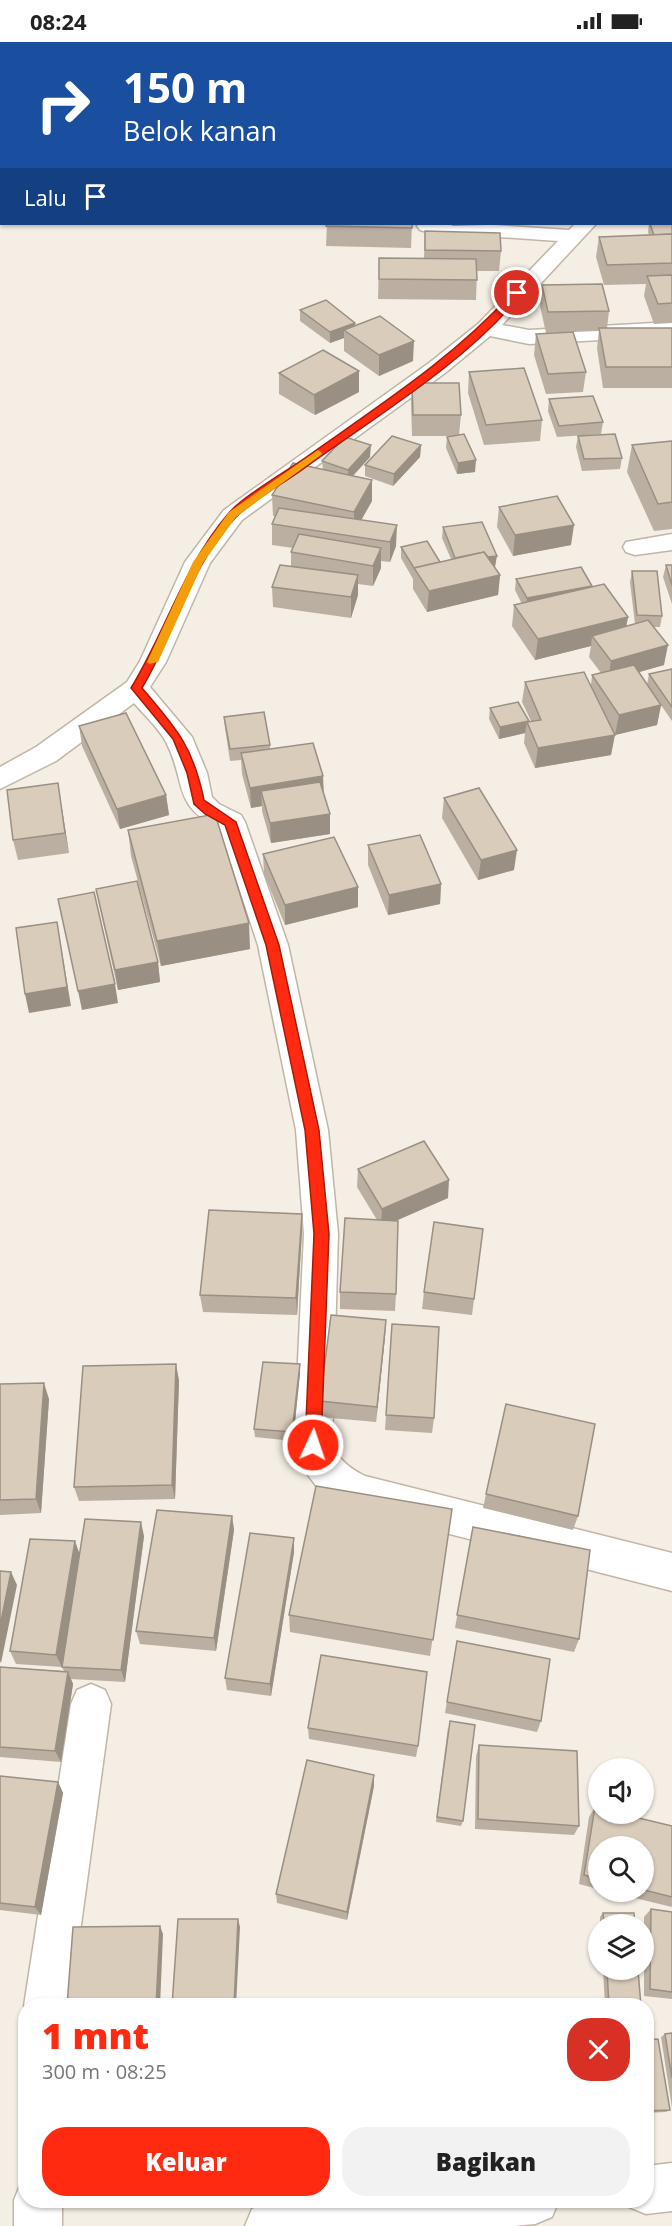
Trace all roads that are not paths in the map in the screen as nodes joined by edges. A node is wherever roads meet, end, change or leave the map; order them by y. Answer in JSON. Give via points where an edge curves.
{"nodes":[{"id":1,"x":427,"y":226,"type":"dead end"},
{"id":2,"x":579,"y":230,"type":"edge"},
{"id":3,"x":486,"y":328,"type":"junction"},
{"id":4,"x":672,"y":329,"type":"edge"},
{"id":5,"x":672,"y":542,"type":"edge"},
{"id":6,"x":635,"y":547,"type":"dead end"},
{"id":7,"x":136,"y":688,"type":"junction"},
{"id":8,"x":0,"y":779,"type":"edge"},
{"id":9,"x":672,"y":1572,"type":"edge"},
{"id":10,"x":91,"y":1704,"type":"dead end"},
{"id":11,"x":48,"y":1998,"type":"edge"},
{"id":12,"x":672,"y":2187,"type":"edge"},
{"id":13,"x":654,"y":2189,"type":"edge"},
{"id":14,"x":38,"y":2208,"type":"edge"},
{"id":15,"x":453,"y":2208,"type":"edge"},
{"id":16,"x":38,"y":2226,"type":"edge"},
{"id":17,"x":268,"y":2226,"type":"edge"}],
"edges":[{"from":1,"to":2,"type":"street"},
{"from":2,"to":3,"type":"street"},
{"from":3,"to":4,"type":"street","via":[[529,336]]},
{"from":3,"to":7,"type":"street","via":[[437,368],[233,515],[198,562],[153,662]]},
{"from":5,"to":6,"type":"street"},
{"from":7,"to":8,"type":"street","via":[[46,754]]},
{"from":7,"to":9,"type":"street","via":[[178,737],[193,773],[199,801],[231,822],[273,945],[313,1142],[321,1234],[313,1445],[320,1465],[334,1480],[360,1493]]},
{"from":10,"to":11,"type":"street"},
{"from":12,"to":13,"type":"street"},
{"from":14,"to":16,"type":"street"},
{"from":15,"to":17,"type":"street"}]}
